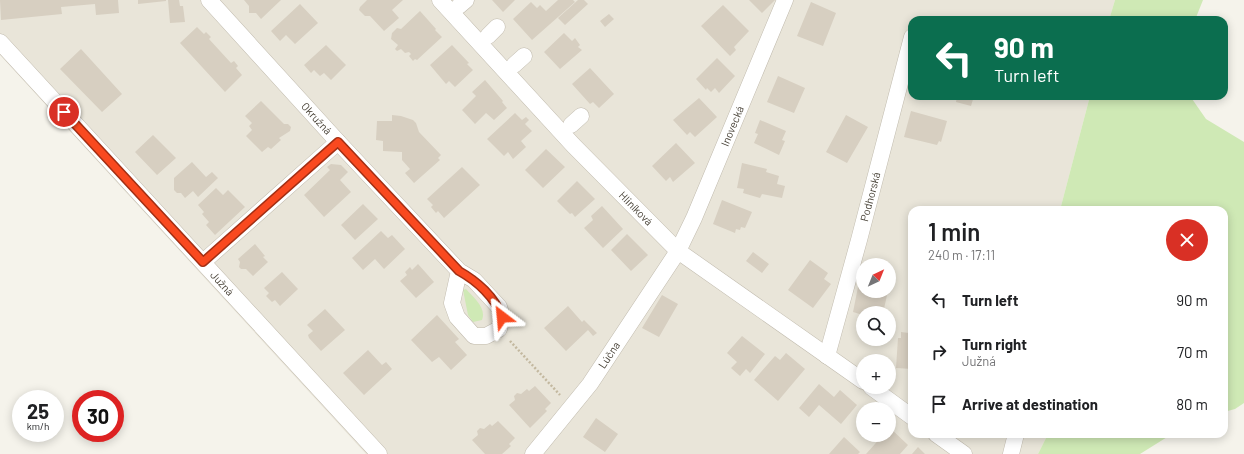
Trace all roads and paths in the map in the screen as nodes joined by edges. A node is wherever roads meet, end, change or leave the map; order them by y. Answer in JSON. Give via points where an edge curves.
{"nodes":[{"id":1,"x":209,"y":0,"type":"edge"},
{"id":2,"x":440,"y":0,"type":"edge"},
{"id":3,"x":785,"y":0,"type":"edge"},
{"id":4,"x":0,"y":42,"type":"edge"},
{"id":5,"x":908,"y":52,"type":"edge"},
{"id":6,"x":338,"y":142,"type":"junction"},
{"id":7,"x":678,"y":251,"type":"junction"},
{"id":8,"x":203,"y":262,"type":"junction"},
{"id":9,"x":459,"y":271,"type":"junction"},
{"id":10,"x":499,"y":329,"type":"junction"},
{"id":11,"x":827,"y":356,"type":"junction"},
{"id":12,"x":856,"y":376,"type":"edge"},
{"id":13,"x":881,"y":394,"type":"edge"},
{"id":14,"x":571,"y":407,"type":"junction"},
{"id":15,"x":908,"y":413,"type":"edge"},
{"id":16,"x":942,"y":438,"type":"edge"},
{"id":17,"x":1015,"y":438,"type":"edge"},
{"id":18,"x":379,"y":454,"type":"edge"},
{"id":19,"x":533,"y":454,"type":"edge"},
{"id":20,"x":964,"y":454,"type":"edge"},
{"id":21,"x":1011,"y":454,"type":"edge"}],
"edges":[{"from":1,"to":6,"type":"street","name":"Okružná"},
{"from":2,"to":7,"type":"street","name":"Hliníková","via":[[573,144]]},
{"from":3,"to":7,"type":"street","name":"Inovecká"},
{"from":4,"to":8,"type":"street","name":"Južná"},
{"from":5,"to":11,"type":"street","name":"Podhorská"},
{"from":6,"to":8,"type":"street"},
{"from":6,"to":9,"type":"street","name":"Okružná"},
{"from":7,"to":11,"type":"street","name":"Hliníková"},
{"from":7,"to":14,"type":"street","name":"Lúčna","via":[[590,384]]},
{"from":8,"to":18,"type":"street","name":"Južná"},
{"from":9,"to":10,"type":"street","name":"Okružná","via":[[474,280],[499,307],[502,317]]},
{"from":9,"to":10,"type":"street","via":[[452,303],[457,317],[474,336],[486,336]]},
{"from":10,"to":14,"type":"path"},
{"from":11,"to":12,"type":"street","name":"Hliníková"},
{"from":13,"to":15,"type":"street"},
{"from":14,"to":19,"type":"street","name":"Lúčna"},
{"from":16,"to":20,"type":"street"},
{"from":17,"to":21,"type":"street"}]}
